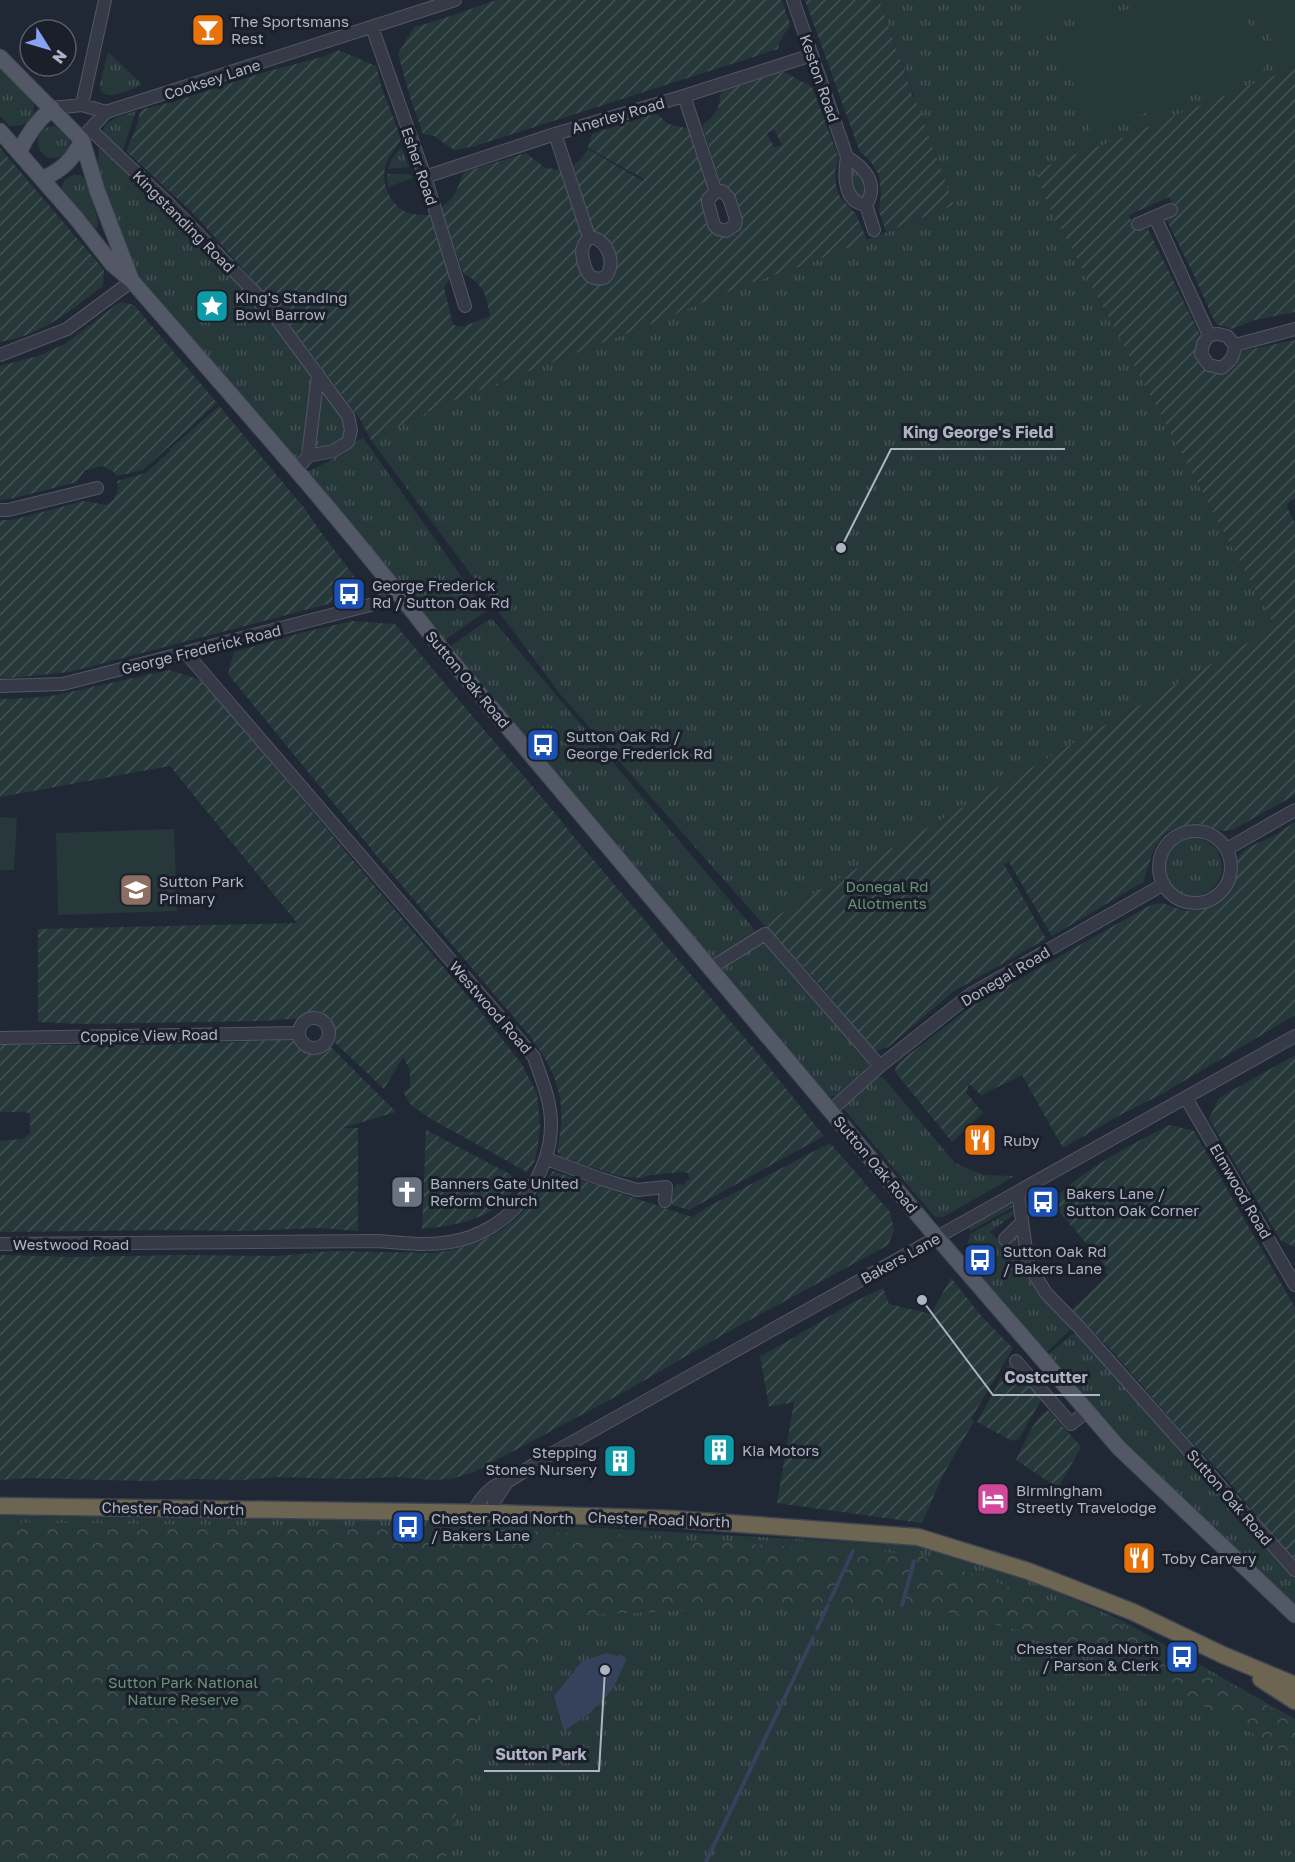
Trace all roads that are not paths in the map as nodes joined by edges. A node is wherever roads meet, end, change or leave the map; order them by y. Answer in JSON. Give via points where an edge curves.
{"nodes":[{"id":1,"x":105,"y":0,"type":"edge"},
{"id":2,"x":455,"y":0,"type":"edge"},
{"id":3,"x":793,"y":0,"type":"edge"},
{"id":4,"x":372,"y":27,"type":"junction"},
{"id":5,"x":812,"y":55,"type":"junction"},
{"id":6,"x":0,"y":57,"type":"edge"},
{"id":7,"x":684,"y":96,"type":"junction"},
{"id":8,"x":82,"y":105,"type":"junction"},
{"id":9,"x":52,"y":108,"type":"junction"},
{"id":10,"x":106,"y":112,"type":"junction"},
{"id":11,"x":0,"y":131,"type":"edge"},
{"id":12,"x":86,"y":134,"type":"junction"},
{"id":13,"x":555,"y":134,"type":"junction"},
{"id":14,"x":19,"y":153,"type":"junction"},
{"id":15,"x":847,"y":157,"type":"junction"},
{"id":16,"x":425,"y":177,"type":"junction"},
{"id":17,"x":42,"y":179,"type":"junction"},
{"id":18,"x":716,"y":192,"type":"dead end"},
{"id":19,"x":866,"y":205,"type":"junction"},
{"id":20,"x":1171,"y":210,"type":"dead end"},
{"id":21,"x":1155,"y":217,"type":"junction"},
{"id":22,"x":1138,"y":224,"type":"dead end"},
{"id":23,"x":874,"y":230,"type":"dead end"},
{"id":24,"x":589,"y":237,"type":"dead end"},
{"id":25,"x":132,"y":282,"type":"junction"},
{"id":26,"x":465,"y":306,"type":"dead end"},
{"id":27,"x":1295,"y":329,"type":"edge"},
{"id":28,"x":1209,"y":335,"type":"junction"},
{"id":29,"x":1234,"y":345,"type":"junction"},
{"id":30,"x":0,"y":355,"type":"edge"},
{"id":31,"x":318,"y":374,"type":"junction"},
{"id":32,"x":308,"y":456,"type":"junction"},
{"id":33,"x":296,"y":471,"type":"junction"},
{"id":34,"x":97,"y":488,"type":"dead end"},
{"id":35,"x":0,"y":510,"type":"edge"},
{"id":36,"x":397,"y":590,"type":"junction"},
{"id":37,"x":186,"y":653,"type":"junction"},
{"id":38,"x":0,"y":686,"type":"edge"},
{"id":39,"x":1295,"y":810,"type":"edge"},
{"id":40,"x":1227,"y":849,"type":"junction"},
{"id":41,"x":1164,"y":884,"type":"junction"},
{"id":42,"x":711,"y":968,"type":"junction"},
{"id":43,"x":297,"y":1033,"type":"dead end"},
{"id":44,"x":1295,"y":1036,"type":"edge"},
{"id":45,"x":0,"y":1038,"type":"edge"},
{"id":46,"x":880,"y":1066,"type":"junction"},
{"id":47,"x":1186,"y":1098,"type":"junction"},
{"id":48,"x":831,"y":1110,"type":"junction"},
{"id":49,"x":547,"y":1159,"type":"junction"},
{"id":50,"x":1018,"y":1192,"type":"junction"},
{"id":51,"x":665,"y":1201,"type":"dead end"},
{"id":52,"x":1021,"y":1223,"type":"junction"},
{"id":53,"x":937,"y":1237,"type":"junction"},
{"id":54,"x":1005,"y":1239,"type":"dead end"},
{"id":55,"x":0,"y":1244,"type":"edge"},
{"id":56,"x":1290,"y":1266,"type":"edge"},
{"id":57,"x":1295,"y":1285,"type":"edge"},
{"id":58,"x":1042,"y":1358,"type":"junction"},
{"id":59,"x":1016,"y":1361,"type":"dead end"},
{"id":60,"x":1026,"y":1373,"type":"junction"},
{"id":61,"x":1087,"y":1411,"type":"junction"},
{"id":62,"x":507,"y":1482,"type":"junction"},
{"id":63,"x":0,"y":1506,"type":"edge"},
{"id":64,"x":473,"y":1513,"type":"junction"},
{"id":65,"x":493,"y":1513,"type":"junction"},
{"id":66,"x":1295,"y":1570,"type":"edge"},
{"id":67,"x":1295,"y":1615,"type":"edge"},
{"id":68,"x":1222,"y":1655,"type":"junction"},
{"id":69,"x":1295,"y":1685,"type":"edge"},
{"id":70,"x":1295,"y":1701,"type":"edge"}],
"edges":[{"from":1,"to":8,"type":"street"},
{"from":2,"to":4,"type":"street","name":"Cooksey Lane"},
{"from":3,"to":5,"type":"street","name":"Keston Road"},
{"from":4,"to":10,"type":"street","name":"Cooksey Lane"},
{"from":4,"to":16,"type":"street","name":"Esher Road"},
{"from":5,"to":7,"type":"street","name":"Anerley Road"},
{"from":5,"to":15,"type":"street","name":"Keston Road"},
{"from":6,"to":9,"type":"main road","name":"Kingstanding Road"},
{"from":7,"to":13,"type":"street","name":"Anerley Road"},
{"from":7,"to":18,"type":"street"},
{"from":8,"to":9,"type":"street"},
{"from":8,"to":10,"type":"street"},
{"from":9,"to":12,"type":"main road","name":"Kingstanding Road"},
{"from":9,"to":14,"type":"main road","via":[[27,135]]},
{"from":10,"to":12,"type":"street","name":"Cooksey Lane"},
{"from":11,"to":14,"type":"main road","name":"Kingstanding Road"},
{"from":12,"to":17,"type":"main road","via":[[68,164]]},
{"from":12,"to":25,"type":"main road","name":"Kingstanding Road","via":[[97,190]]},
{"from":12,"to":31,"type":"street","name":"Kingstanding Road","via":[[170,206],[265,303]]},
{"from":13,"to":16,"type":"street","name":"Anerley Road"},
{"from":13,"to":24,"type":"street"},
{"from":14,"to":17,"type":"main road","name":"Kingstanding Road"},
{"from":15,"to":19,"type":"street","name":"Keston Road","via":[[864,169],[870,182],[871,196]]},
{"from":15,"to":19,"type":"street","name":"Keston Road","via":[[844,178],[850,197]]},
{"from":16,"to":26,"type":"street","name":"Esher Road"},
{"from":17,"to":25,"type":"main road","name":"Kingstanding Road","via":[[112,264]]},
{"from":19,"to":23,"type":"street","name":"Keston Road"},
{"from":20,"to":21,"type":"street"},
{"from":21,"to":22,"type":"street"},
{"from":21,"to":28,"type":"street"},
{"from":25,"to":30,"type":"street","via":[[67,328]]},
{"from":25,"to":33,"type":"main road","name":"Kingstanding Road"},
{"from":27,"to":29,"type":"street"},
{"from":28,"to":29,"type":"street","via":[[1227,336]]},
{"from":28,"to":29,"type":"street","via":[[1202,354],[1209,365],[1221,368],[1231,361]]},
{"from":31,"to":32,"type":"street"},
{"from":31,"to":32,"type":"street","name":"Kingstanding Road","via":[[348,416],[351,430],[348,442],[333,451]]},
{"from":32,"to":33,"type":"street"},
{"from":33,"to":36,"type":"main road","name":"Sutton Oak Road"},
{"from":34,"to":35,"type":"street"},
{"from":36,"to":37,"type":"street","name":"George Frederick Road","via":[[378,603]]},
{"from":36,"to":42,"type":"main road","name":"Sutton Oak Road","via":[[441,648]]},
{"from":37,"to":38,"type":"street","name":"George Frederick Road","via":[[63,684]]},
{"from":37,"to":49,"type":"street","name":"Westwood Road","via":[[534,1057],[551,1123]]},
{"from":39,"to":40,"type":"street"},
{"from":40,"to":41,"type":"street","via":[[1206,832],[1183,833],[1172,840],[1160,858]]},
{"from":40,"to":41,"type":"street","via":[[1232,865],[1228,881],[1222,891],[1205,902],[1185,901]]},
{"from":41,"to":46,"type":"street","name":"Donegal Road","via":[[971,994]]},
{"from":42,"to":46,"type":"street","via":[[765,934]]},
{"from":42,"to":48,"type":"main road","name":"Sutton Oak Road"},
{"from":43,"to":45,"type":"street","name":"Coppice View Road"},
{"from":44,"to":47,"type":"street","name":"Bakers Lane"},
{"from":46,"to":48,"type":"street","name":"Donegal Road"},
{"from":47,"to":50,"type":"street","name":"Bakers Lane"},
{"from":47,"to":56,"type":"street","name":"Elmwood Road"},
{"from":48,"to":53,"type":"main road","name":"Sutton Oak Road"},
{"from":49,"to":51,"type":"street","via":[[637,1190],[671,1186]]},
{"from":49,"to":55,"type":"street","name":"Westwood Road","via":[[525,1196],[507,1216],[480,1234],[452,1242]]},
{"from":50,"to":52,"type":"street","name":"Sutton Oak Road"},
{"from":50,"to":53,"type":"street","name":"Bakers Lane"},
{"from":52,"to":54,"type":"street"},
{"from":52,"to":66,"type":"street","name":"Sutton Oak Road","via":[[1028,1264],[1046,1293]]},
{"from":53,"to":58,"type":"main road","name":"Sutton Oak Road"},
{"from":53,"to":62,"type":"street","name":"Bakers Lane"},
{"from":56,"to":57,"type":"street","name":"Elmwood Road"},
{"from":58,"to":60,"type":"street"},
{"from":58,"to":61,"type":"main road","name":"Sutton Oak Road"},
{"from":59,"to":60,"type":"street"},
{"from":60,"to":61,"type":"street","via":[[1071,1424]]},
{"from":61,"to":67,"type":"main road","name":"Sutton Oak Road","via":[[1119,1448]]},
{"from":62,"to":64,"type":"street","name":"Bakers Lane","via":[[484,1496]]},
{"from":62,"to":65,"type":"street","via":[[494,1502]]},
{"from":63,"to":64,"type":"highway","name":"Chester Road North"},
{"from":64,"to":65,"type":"highway","name":"Chester Road North"},
{"from":65,"to":68,"type":"highway","name":"Chester Road North","via":[[685,1519],[918,1537],[1043,1576],[1133,1612]]},
{"from":68,"to":69,"type":"highway","name":"Chester Road North"},
{"from":68,"to":70,"type":"highway","name":"Chester Road North"}]}
